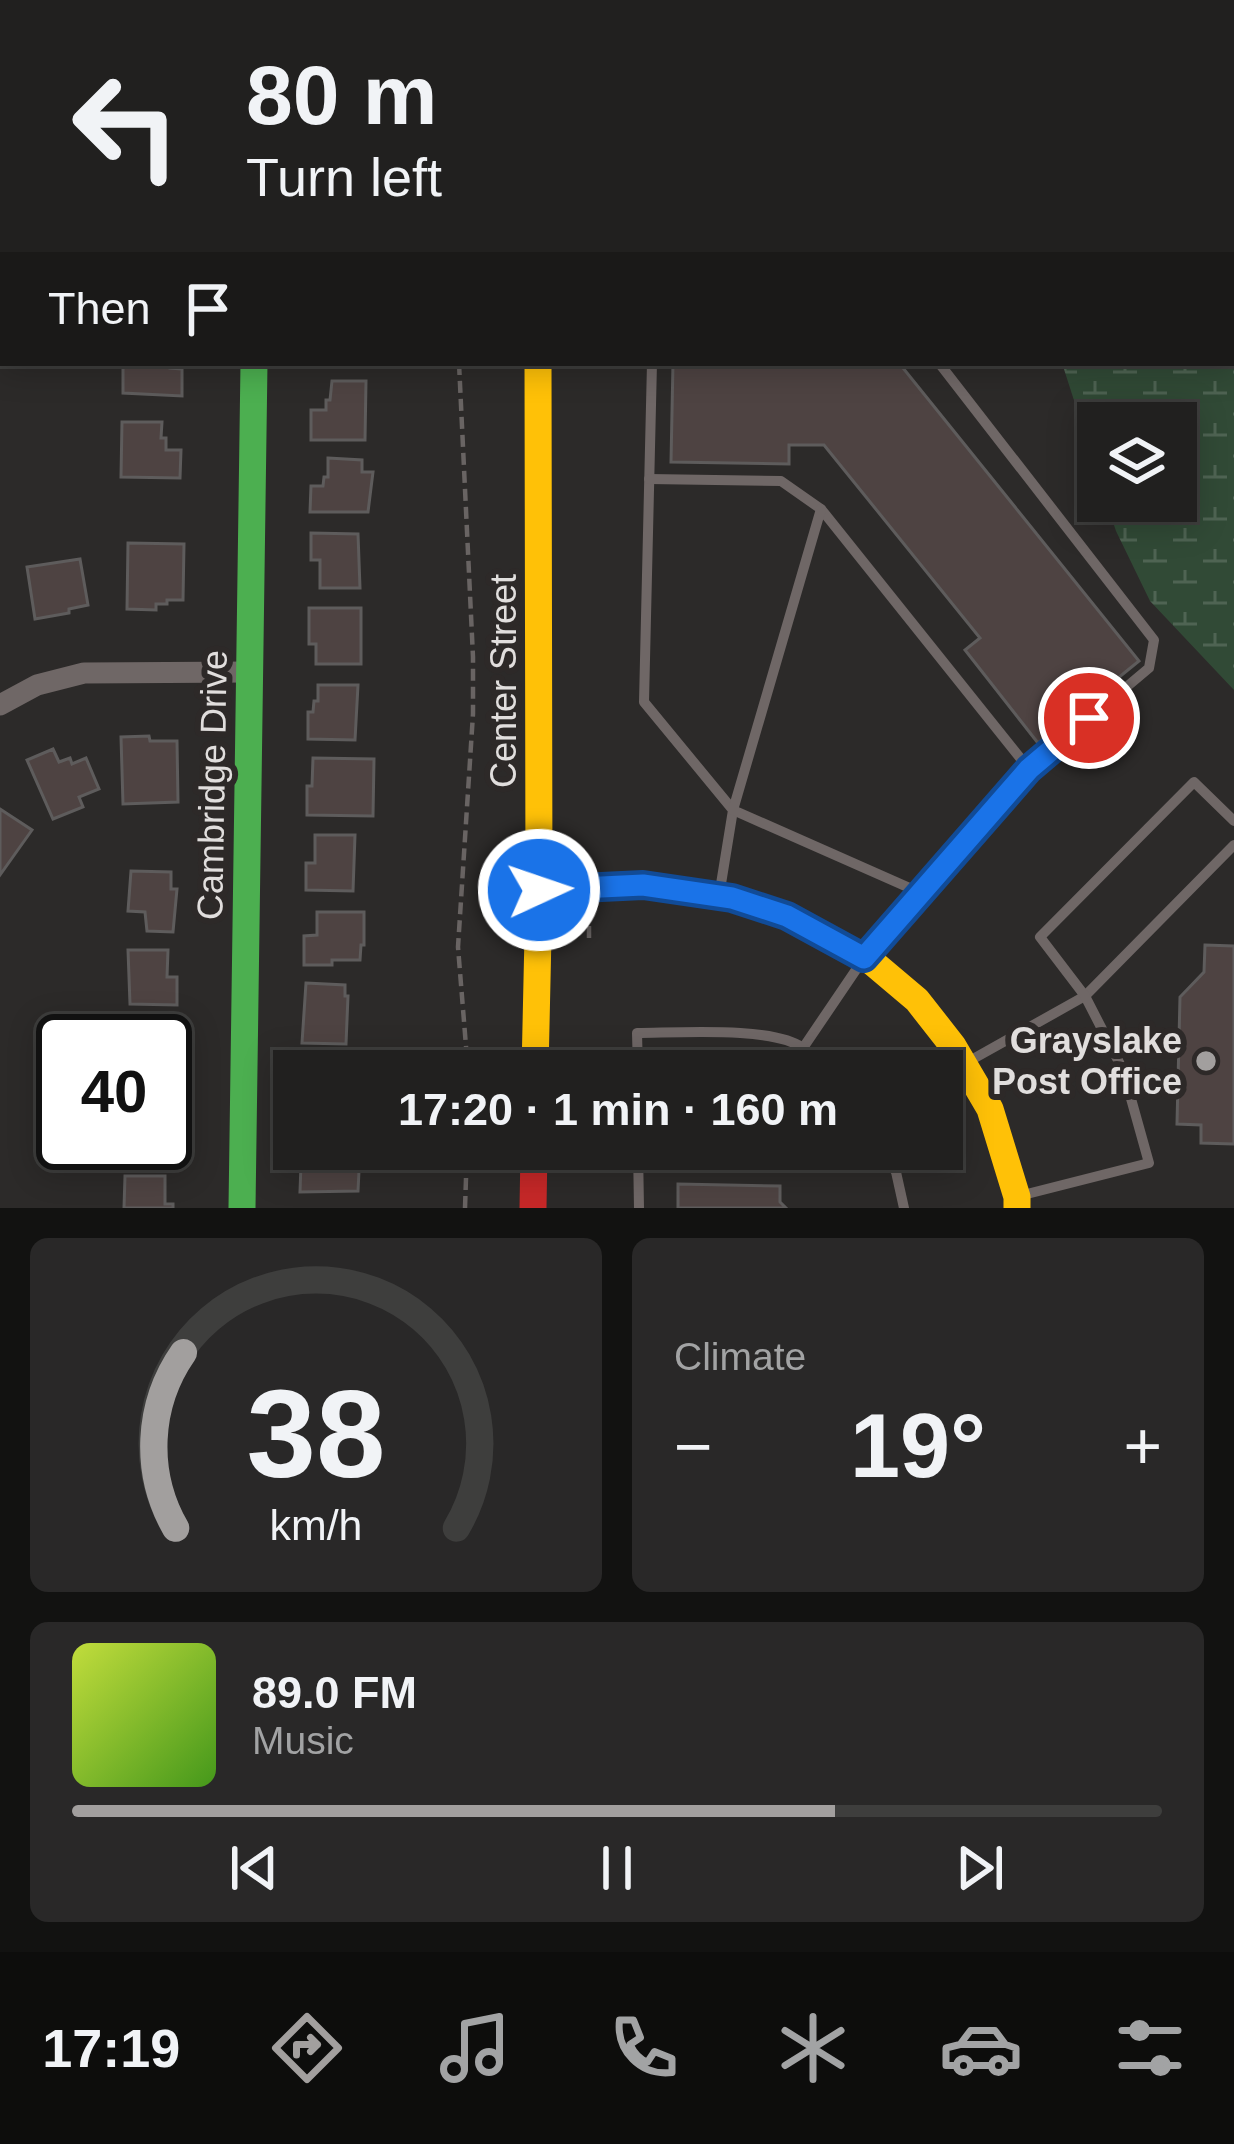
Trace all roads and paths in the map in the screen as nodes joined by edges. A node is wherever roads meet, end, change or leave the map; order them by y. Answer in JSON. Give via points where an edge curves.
{"nodes":[{"id":1,"x":254,"y":366,"type":"edge"},
{"id":2,"x":459,"y":366,"type":"edge"},
{"id":3,"x":538,"y":366,"type":"edge"},
{"id":4,"x":652,"y":366,"type":"edge"},
{"id":5,"x":941,"y":366,"type":"edge"},
{"id":6,"x":650,"y":479,"type":"junction"},
{"id":7,"x":821,"y":509,"type":"junction"},
{"id":8,"x":250,"y":672,"type":"junction"},
{"id":9,"x":0,"y":705,"type":"edge"},
{"id":10,"x":1029,"y":769,"type":"junction"},
{"id":11,"x":734,"y":811,"type":"junction"},
{"id":12,"x":1234,"y":820,"type":"edge"},
{"id":13,"x":1234,"y":845,"type":"edge"},
{"id":14,"x":539,"y":890,"type":"junction"},
{"id":15,"x":921,"y":892,"type":"junction"},
{"id":16,"x":718,"y":896,"type":"junction"},
{"id":17,"x":864,"y":958,"type":"junction"},
{"id":18,"x":1084,"y":996,"type":"junction"},
{"id":19,"x":802,"y":1048,"type":"joint"},
{"id":20,"x":467,"y":1050,"type":"edge"},
{"id":21,"x":536,"y":1050,"type":"edge"},
{"id":22,"x":638,"y":1050,"type":"edge"},
{"id":23,"x":964,"y":1064,"type":"junction"},
{"id":24,"x":466,"y":1170,"type":"edge"},
{"id":25,"x":533,"y":1170,"type":"edge"},
{"id":26,"x":638,"y":1170,"type":"edge"},
{"id":27,"x":895,"y":1170,"type":"edge"},
{"id":28,"x":1017,"y":1203,"type":"edge"},
{"id":29,"x":242,"y":1208,"type":"edge"},
{"id":30,"x":465,"y":1208,"type":"edge"},
{"id":31,"x":532,"y":1208,"type":"edge"},
{"id":32,"x":638,"y":1208,"type":"edge"},
{"id":33,"x":904,"y":1208,"type":"edge"}],
"edges":[{"from":1,"to":8,"type":"street","name":"Cambridge Drive"},
{"from":2,"to":20,"type":"path","via":[[473,657],[458,947]]},
{"from":3,"to":14,"type":"street","name":"Center Street"},
{"from":4,"to":6,"type":"lane"},
{"from":5,"to":10,"type":"lane","via":[[1154,640],[1149,668]]},
{"from":6,"to":7,"type":"lane","via":[[781,482]]},
{"from":6,"to":11,"type":"lane","via":[[644,702]]},
{"from":7,"to":10,"type":"lane"},
{"from":7,"to":11,"type":"lane"},
{"from":8,"to":9,"type":"street","via":[[84,673]]},
{"from":8,"to":29,"type":"street","name":"Cambridge Drive"},
{"from":10,"to":15,"type":"lane"},
{"from":11,"to":15,"type":"lane"},
{"from":11,"to":16,"type":"lane"},
{"from":12,"to":18,"type":"lane","via":[[1194,782],[1040,937]]},
{"from":13,"to":18,"type":"lane"},
{"from":14,"to":16,"type":"street","via":[[643,885]]},
{"from":14,"to":21,"type":"street","name":"Center Street"},
{"from":15,"to":17,"type":"lane"},
{"from":16,"to":17,"type":"street","via":[[787,916]]},
{"from":17,"to":19,"type":"lane"},
{"from":17,"to":23,"type":"street","via":[[917,1000]]},
{"from":18,"to":23,"type":"lane"},
{"from":18,"to":28,"type":"lane","via":[[1123,1070],[1148,1163]]},
{"from":19,"to":22,"type":"lane","via":[[782,1038],[638,1033]]},
{"from":23,"to":28,"type":"street","via":[[990,1109]]},
{"from":24,"to":30,"type":"path"},
{"from":25,"to":31,"type":"street"},
{"from":26,"to":32,"type":"lane"},
{"from":27,"to":33,"type":"lane"}]}
